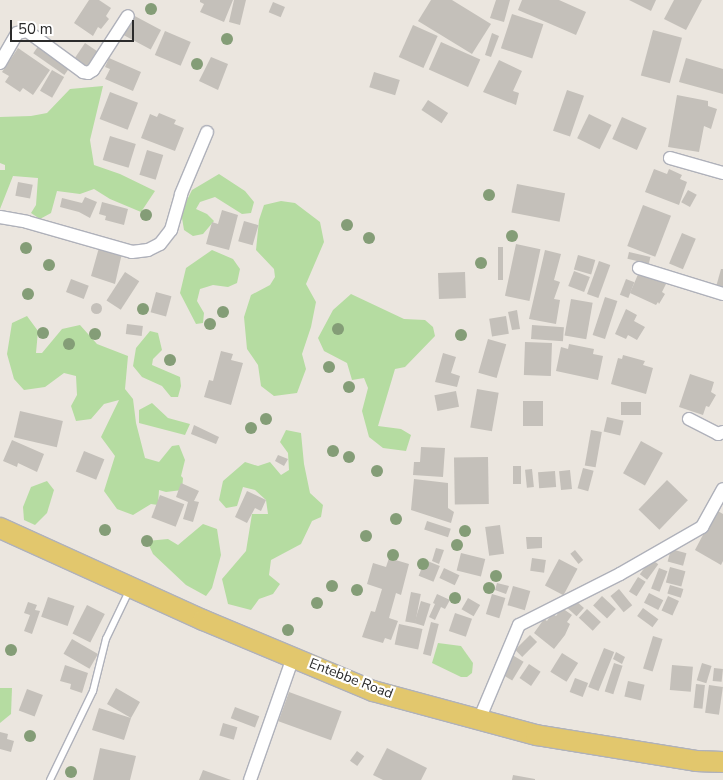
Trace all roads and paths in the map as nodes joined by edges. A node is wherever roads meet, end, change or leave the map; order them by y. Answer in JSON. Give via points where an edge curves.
{"nodes":[{"id":1,"x":128,"y":16,"type":"dead end"},
{"id":2,"x":0,"y":63,"type":"edge"},
{"id":3,"x":207,"y":132,"type":"dead end"},
{"id":4,"x":670,"y":158,"type":"dead end"},
{"id":5,"x":723,"y":173,"type":"edge"},
{"id":6,"x":0,"y":217,"type":"edge"},
{"id":7,"x":639,"y":268,"type":"dead end"},
{"id":8,"x":723,"y":294,"type":"edge"},
{"id":9,"x":689,"y":419,"type":"dead end"},
{"id":10,"x":723,"y":432,"type":"edge"},
{"id":11,"x":723,"y":489,"type":"edge"},
{"id":12,"x":0,"y":528,"type":"edge"},
{"id":13,"x":131,"y":587,"type":"junction"},
{"id":14,"x":293,"y":657,"type":"junction"},
{"id":15,"x":479,"y":720,"type":"junction"},
{"id":16,"x":723,"y":762,"type":"edge"},
{"id":17,"x":50,"y":780,"type":"edge"},
{"id":18,"x":250,"y":780,"type":"edge"}],
"edges":[{"from":1,"to":2,"type":"street","via":[[88,73],[26,31],[17,33]]},
{"from":3,"to":6,"type":"street","via":[[181,194],[171,230],[160,244],[148,250],[132,252]]},
{"from":4,"to":5,"type":"street"},
{"from":7,"to":8,"type":"street"},
{"from":9,"to":10,"type":"street","via":[[718,434]]},
{"from":11,"to":15,"type":"street","via":[[702,527],[620,574],[519,625]]},
{"from":12,"to":13,"type":"main road","name":"Entebbe Road"},
{"from":13,"to":14,"type":"main road","name":"Entebbe Road"},
{"from":13,"to":17,"type":"lane","via":[[106,639],[93,691]]},
{"from":14,"to":15,"type":"main road","name":"Entebbe Road","via":[[373,691]]},
{"from":14,"to":18,"type":"street"},
{"from":15,"to":16,"type":"main road","name":"Entebbe Road","via":[[536,735],[696,761]]}]}
